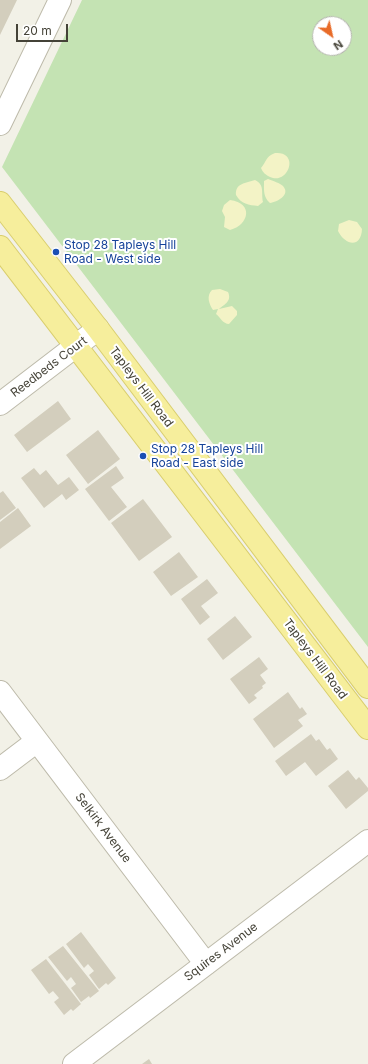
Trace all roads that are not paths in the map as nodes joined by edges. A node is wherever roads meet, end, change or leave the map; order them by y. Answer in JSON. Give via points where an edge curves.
{"nodes":[{"id":1,"x":60,"y":0,"type":"edge"},
{"id":2,"x":0,"y":124,"type":"edge"},
{"id":3,"x":0,"y":203,"type":"edge"},
{"id":4,"x":0,"y":247,"type":"edge"},
{"id":5,"x":98,"y":330,"type":"junction"},
{"id":6,"x":76,"y":346,"type":"junction"},
{"id":7,"x":0,"y":404,"type":"edge"},
{"id":8,"x":368,"y":687,"type":"edge"},
{"id":9,"x":0,"y":692,"type":"edge"},
{"id":10,"x":368,"y":728,"type":"edge"},
{"id":11,"x":37,"y":741,"type":"junction"},
{"id":12,"x":0,"y":769,"type":"edge"},
{"id":13,"x":368,"y":841,"type":"edge"},
{"id":14,"x":206,"y":964,"type":"junction"},
{"id":15,"x":74,"y":1064,"type":"edge"}],
"edges":[{"from":1,"to":2,"type":"street"},
{"from":3,"to":5,"type":"main road","name":"Tapleys Hill Road"},
{"from":4,"to":6,"type":"main road","name":"Tapleys Hill Road"},
{"from":5,"to":6,"type":"street","name":"Reedbeds Court"},
{"from":5,"to":8,"type":"main road","name":"Tapleys Hill Road"},
{"from":6,"to":7,"type":"street","name":"Reedbeds Court"},
{"from":6,"to":10,"type":"main road","name":"Tapleys Hill Road"},
{"from":9,"to":11,"type":"street","name":"Selkirk Avenue"},
{"from":11,"to":12,"type":"street"},
{"from":11,"to":14,"type":"street","name":"Selkirk Avenue"},
{"from":13,"to":14,"type":"street","name":"Squires Avenue"},
{"from":14,"to":15,"type":"street","name":"Squires Avenue"}]}
